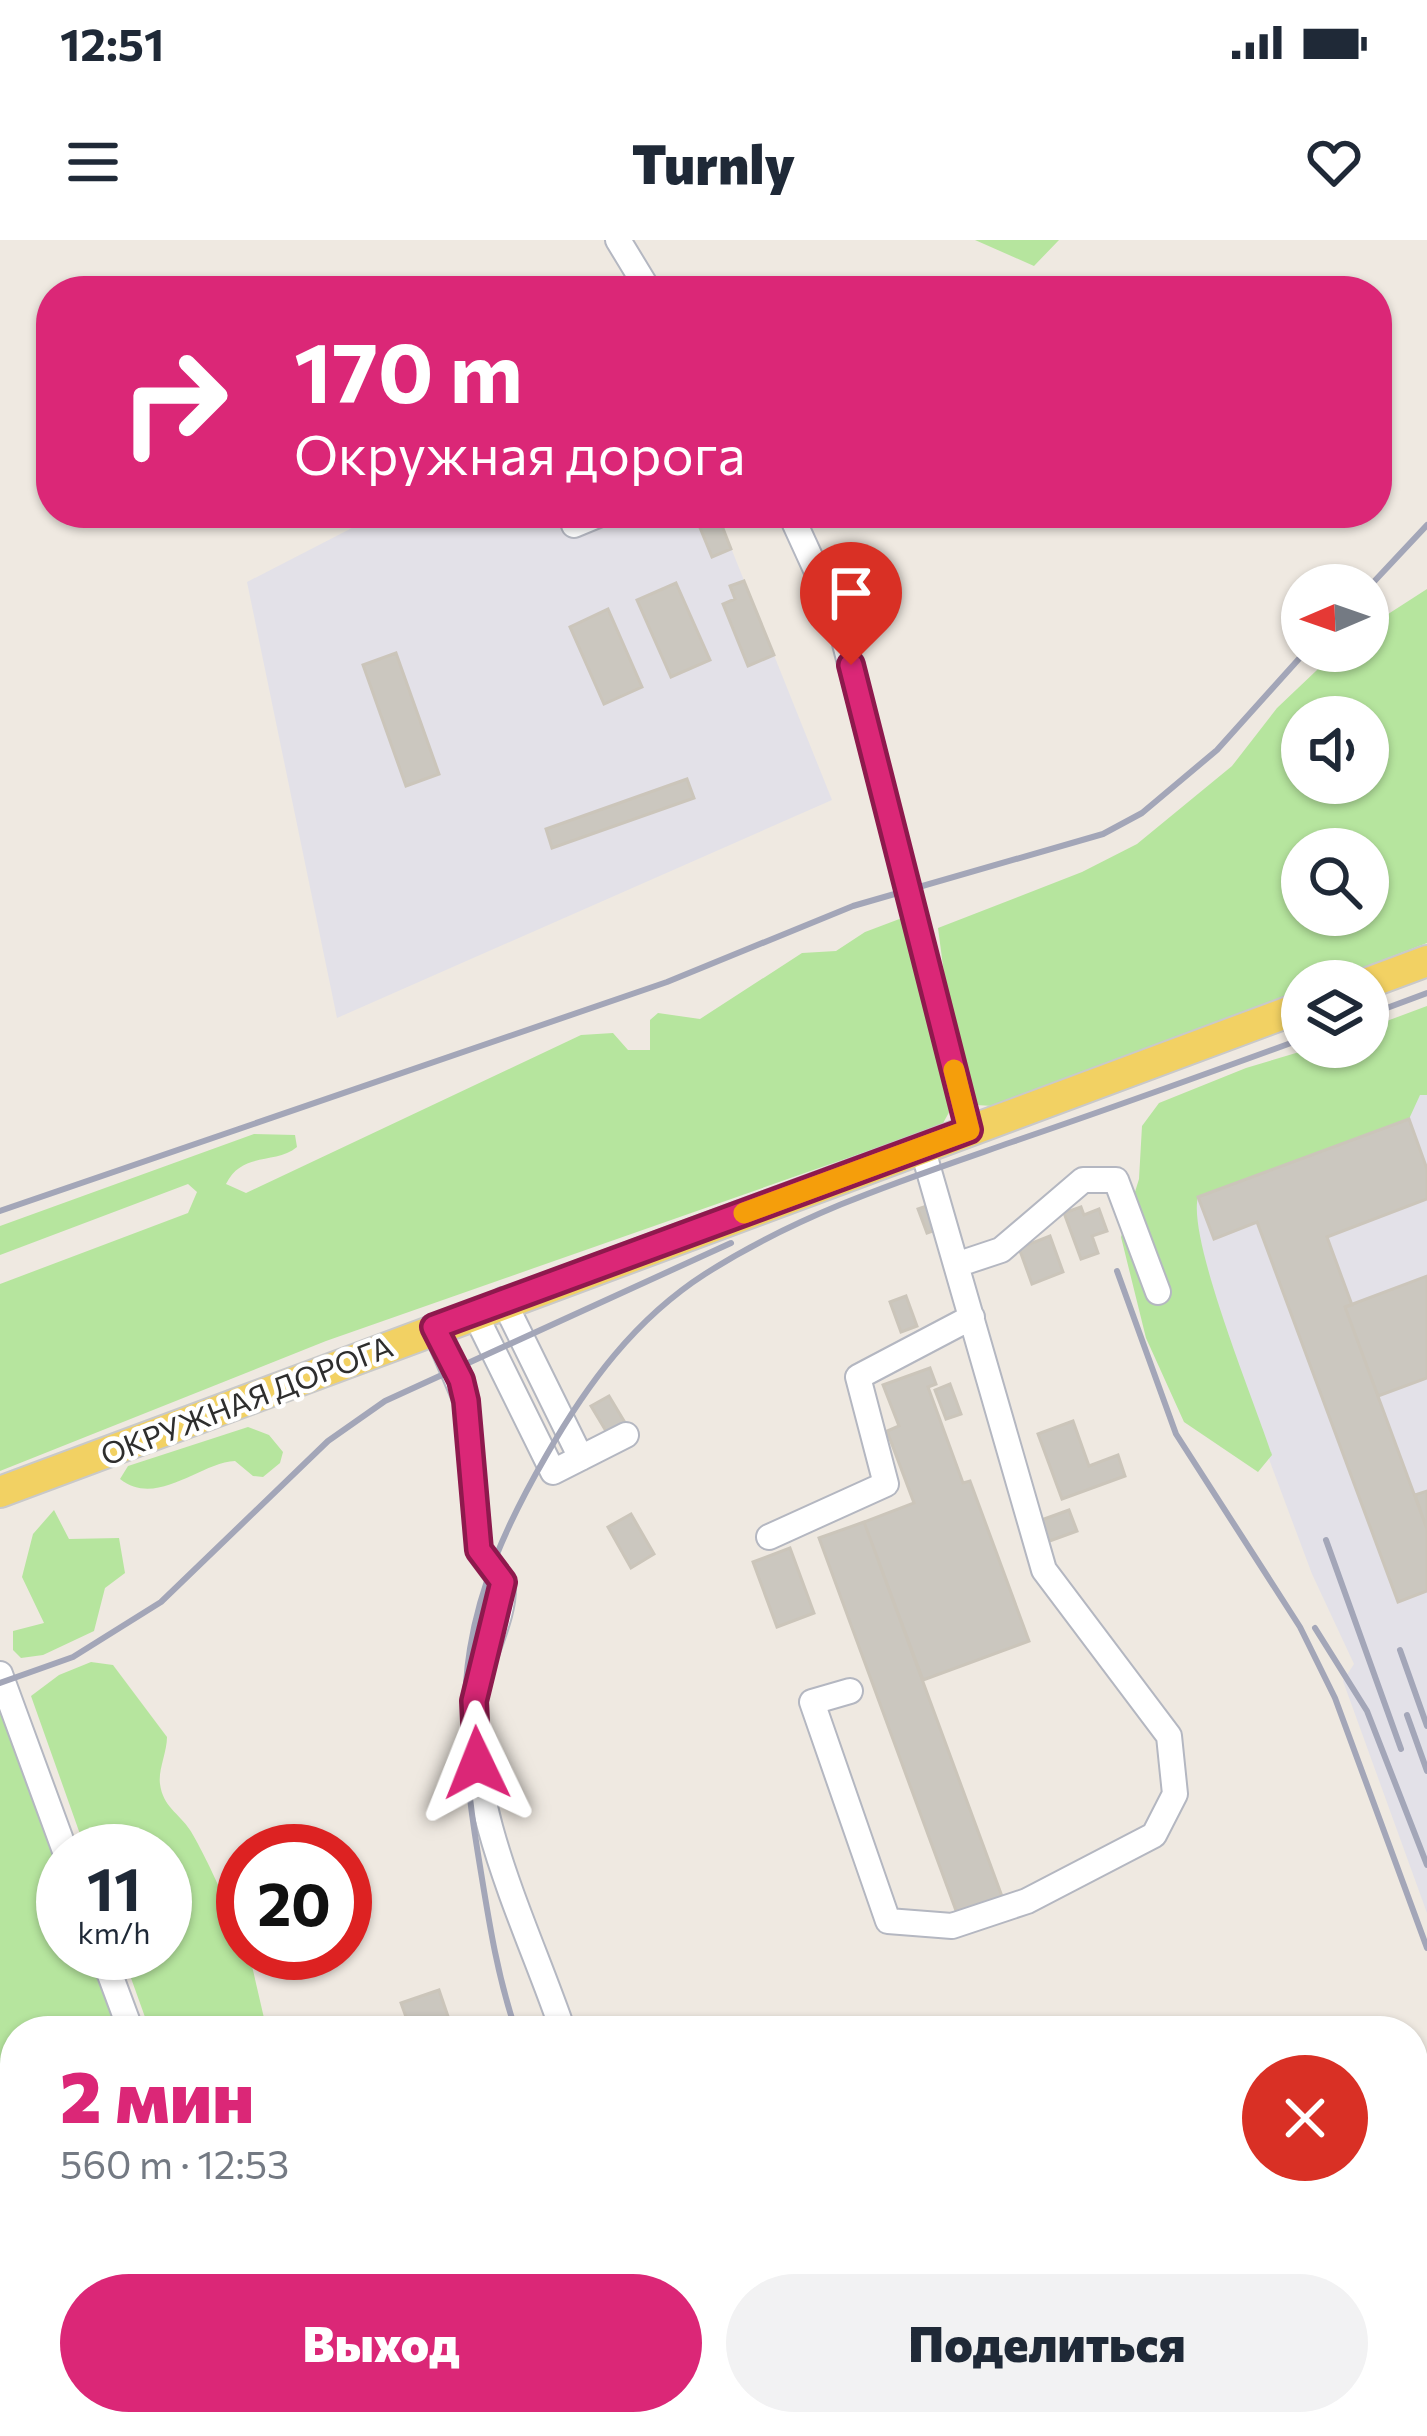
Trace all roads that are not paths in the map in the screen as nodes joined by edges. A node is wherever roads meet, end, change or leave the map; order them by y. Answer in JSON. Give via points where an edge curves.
{"nodes":[{"id":1,"x":618,"y":240,"type":"edge"},
{"id":2,"x":640,"y":276,"type":"edge"},
{"id":3,"x":797,"y":528,"type":"edge"},
{"id":4,"x":1427,"y":961,"type":"edge"},
{"id":5,"x":1389,"y":975,"type":"edge"},
{"id":6,"x":1281,"y":1015,"type":"edge"},
{"id":7,"x":969,"y":1130,"type":"junction"},
{"id":8,"x":922,"y":1147,"type":"junction"},
{"id":9,"x":956,"y":1264,"type":"junction"},
{"id":10,"x":1158,"y":1292,"type":"dead end"},
{"id":11,"x":488,"y":1306,"type":"junction"},
{"id":12,"x":972,"y":1317,"type":"junction"},
{"id":13,"x":434,"y":1327,"type":"junction"},
{"id":14,"x":626,"y":1435,"type":"dead end"},
{"id":15,"x":0,"y":1492,"type":"edge"},
{"id":16,"x":769,"y":1537,"type":"dead end"},
{"id":17,"x":0,"y":1674,"type":"edge"},
{"id":18,"x":850,"y":1691,"type":"dead end"},
{"id":19,"x":54,"y":1824,"type":"edge"},
{"id":20,"x":112,"y":1980,"type":"edge"},
{"id":21,"x":125,"y":2016,"type":"edge"},
{"id":22,"x":558,"y":2016,"type":"edge"}],
"edges":[{"from":1,"to":2,"type":"street"},
{"from":3,"to":7,"type":"street","via":[[839,620]]},
{"from":4,"to":5,"type":"main road"},
{"from":6,"to":7,"type":"main road","name":"ОКРУЖНАЯ ДОРОГА"},
{"from":7,"to":8,"type":"main road","name":"ОКРУЖНАЯ ДОРОГА"},
{"from":8,"to":9,"type":"street"},
{"from":8,"to":11,"type":"main road","name":"ОКРУЖНАЯ ДОРОГА"},
{"from":9,"to":10,"type":"street","via":[[1001,1250],[1083,1180],[1116,1180]]},
{"from":9,"to":12,"type":"street"},
{"from":11,"to":13,"type":"main road","name":"ОКРУЖНАЯ ДОРОГА"},
{"from":11,"to":14,"type":"street","via":[[581,1458]]},
{"from":12,"to":16,"type":"street","via":[[858,1377],[886,1484]]},
{"from":12,"to":18,"type":"street","via":[[1044,1570],[1169,1736],[1174,1793],[1154,1835],[1028,1901],[952,1926],[888,1921],[812,1702]]},
{"from":13,"to":15,"type":"main road","name":"ОКРУЖНАЯ ДОРОГА"},
{"from":13,"to":22,"type":"street","via":[[466,1401],[479,1550],[503,1582],[474,1701],[477,1763]]},
{"from":17,"to":19,"type":"street"},
{"from":20,"to":21,"type":"street"}]}
